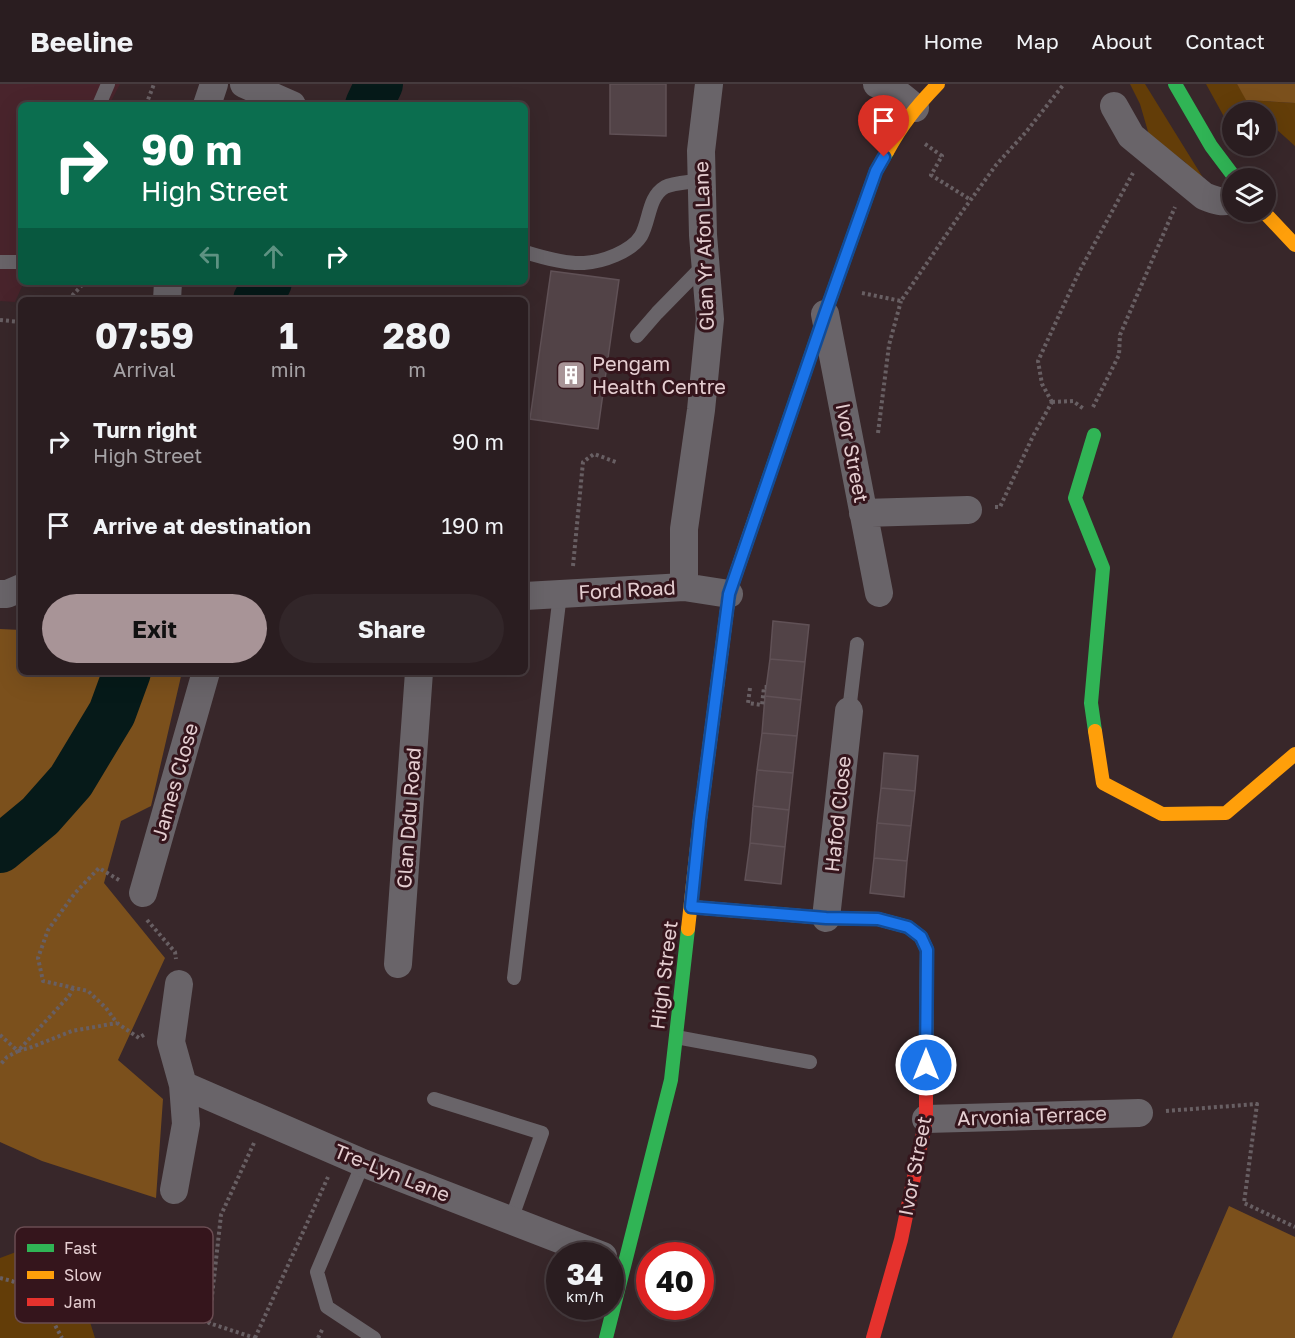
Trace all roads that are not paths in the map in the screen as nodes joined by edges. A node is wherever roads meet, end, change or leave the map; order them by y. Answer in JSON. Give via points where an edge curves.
{"nodes":[{"id":1,"x":108,"y":84,"type":"edge"},
{"id":2,"x":214,"y":84,"type":"edge"},
{"id":3,"x":244,"y":84,"type":"edge"},
{"id":4,"x":709,"y":84,"type":"edge"},
{"id":5,"x":877,"y":84,"type":"edge"},
{"id":6,"x":938,"y":84,"type":"edge"},
{"id":7,"x":1175,"y":84,"type":"edge"},
{"id":8,"x":100,"y":102,"type":"edge"},
{"id":9,"x":208,"y":102,"type":"edge"},
{"id":10,"x":285,"y":102,"type":"edge"},
{"id":11,"x":1114,"y":106,"type":"dead end"},
{"id":12,"x":908,"y":118,"type":"junction"},
{"id":13,"x":1228,"y":168,"type":"edge"},
{"id":14,"x":702,"y":180,"type":"junction"},
{"id":15,"x":1222,"y":202,"type":"edge"},
{"id":16,"x":1274,"y":222,"type":"edge"},
{"id":17,"x":1295,"y":244,"type":"edge"},
{"id":18,"x":528,"y":253,"type":"edge"},
{"id":19,"x":0,"y":262,"type":"edge"},
{"id":20,"x":18,"y":262,"type":"edge"},
{"id":21,"x":705,"y":264,"type":"junction"},
{"id":22,"x":829,"y":301,"type":"junction"},
{"id":23,"x":637,"y":336,"type":"dead end"},
{"id":24,"x":1094,"y":435,"type":"dead end"},
{"id":25,"x":968,"y":510,"type":"road end"},
{"id":26,"x":863,"y":513,"type":"junction"},
{"id":27,"x":684,"y":587,"type":"junction"},
{"id":28,"x":18,"y":589,"type":"edge"},
{"id":29,"x":879,"y":593,"type":"dead end"},
{"id":30,"x":0,"y":594,"type":"edge"},
{"id":31,"x":565,"y":594,"type":"junction"},
{"id":32,"x":729,"y":594,"type":"junction"},
{"id":33,"x":528,"y":596,"type":"edge"},
{"id":34,"x":857,"y":644,"type":"dead end"},
{"id":35,"x":205,"y":675,"type":"edge"},
{"id":36,"x":419,"y":675,"type":"edge"},
{"id":37,"x":849,"y":711,"type":"joint"},
{"id":38,"x":1295,"y":754,"type":"edge"},
{"id":39,"x":143,"y":893,"type":"road end"},
{"id":40,"x":691,"y":907,"type":"junction"},
{"id":41,"x":826,"y":918,"type":"junction"},
{"id":42,"x":398,"y":963,"type":"dead end"},
{"id":43,"x":514,"y":978,"type":"dead end"},
{"id":44,"x":179,"y":984,"type":"road end"},
{"id":45,"x":676,"y":1037,"type":"junction"},
{"id":46,"x":810,"y":1062,"type":"dead end"},
{"id":47,"x":183,"y":1085,"type":"junction"},
{"id":48,"x":434,"y":1100,"type":"dead end"},
{"id":49,"x":1139,"y":1113,"type":"road end"},
{"id":50,"x":926,"y":1119,"type":"junction"},
{"id":51,"x":351,"y":1158,"type":"junction"},
{"id":52,"x":174,"y":1190,"type":"dead end"},
{"id":53,"x":511,"y":1220,"type":"junction"},
{"id":54,"x":569,"y":1242,"type":"edge"},
{"id":55,"x":619,"y":1242,"type":"edge"},
{"id":56,"x":608,"y":1320,"type":"edge"},
{"id":57,"x":371,"y":1337,"type":"edge"},
{"id":58,"x":606,"y":1338,"type":"edge"},
{"id":59,"x":873,"y":1338,"type":"edge"}],
"edges":[{"from":1,"to":8,"type":"lane"},
{"from":2,"to":9,"type":"street"},
{"from":3,"to":10,"type":"street"},
{"from":4,"to":14,"type":"street","name":"Glan Yr Afon Lane","via":[[700,151]]},
{"from":5,"to":12,"type":"street","via":[[901,96]]},
{"from":6,"to":12,"type":"main road","name":"High Street"},
{"from":7,"to":13,"type":"main road"},
{"from":11,"to":15,"type":"street","via":[[1131,136],[1204,196]]},
{"from":12,"to":22,"type":"main road","name":"High Street","via":[[876,171]]},
{"from":14,"to":18,"type":"lane","via":[[666,187],[654,197],[640,237],[625,251],[584,263]]},
{"from":14,"to":21,"type":"street","name":"Glan Yr Afon Lane"},
{"from":16,"to":17,"type":"main road"},
{"from":19,"to":20,"type":"lane"},
{"from":21,"to":23,"type":"lane"},
{"from":21,"to":27,"type":"street","name":"Glan Yr Afon Lane","via":[[710,319],[684,529]]},
{"from":22,"to":26,"type":"street","name":"Ivor Street"},
{"from":22,"to":32,"type":"main road","name":"High Street"},
{"from":24,"to":38,"type":"main road","via":[[1075,498],[1103,568],[1090,703],[1103,783],[1162,814],[1227,813]]},
{"from":25,"to":26,"type":"street"},
{"from":26,"to":29,"type":"street","name":"Ivor Street"},
{"from":27,"to":31,"type":"street","name":"Ford Road"},
{"from":27,"to":32,"type":"street","name":"Ford Road"},
{"from":28,"to":30,"type":"street"},
{"from":31,"to":33,"type":"street","name":"Ford Road"},
{"from":31,"to":43,"type":"lane"},
{"from":32,"to":40,"type":"main road","name":"High Street"},
{"from":34,"to":37,"type":"lane"},
{"from":35,"to":39,"type":"street","name":"James Close"},
{"from":36,"to":42,"type":"street","name":"Glan Ddu Road"},
{"from":37,"to":41,"type":"street","name":"Hafod Close"},
{"from":40,"to":41,"type":"main road","name":"Ivor Street"},
{"from":40,"to":45,"type":"main road","name":"High Street"},
{"from":41,"to":50,"type":"main road","name":"Ivor Street","via":[[878,919],[908,927],[921,937],[927,950]]},
{"from":44,"to":47,"type":"street","via":[[171,1042]]},
{"from":45,"to":46,"type":"lane"},
{"from":45,"to":55,"type":"main road","name":"High Street","via":[[671,1080]]},
{"from":47,"to":51,"type":"street","name":"Tre-Lyn Lane"},
{"from":47,"to":52,"type":"street","via":[[186,1124]]},
{"from":48,"to":53,"type":"lane","via":[[542,1133]]},
{"from":49,"to":50,"type":"street","name":"Arvonia Terrace"},
{"from":50,"to":59,"type":"main road","name":"Ivor Street","via":[[901,1240]]},
{"from":51,"to":53,"type":"street","name":"Tre-Lyn Lane"},
{"from":51,"to":57,"type":"lane","via":[[317,1272],[327,1307]]},
{"from":53,"to":54,"type":"street","name":"Tre-Lyn Lane"},
{"from":56,"to":58,"type":"main road","name":"High Street"}]}
